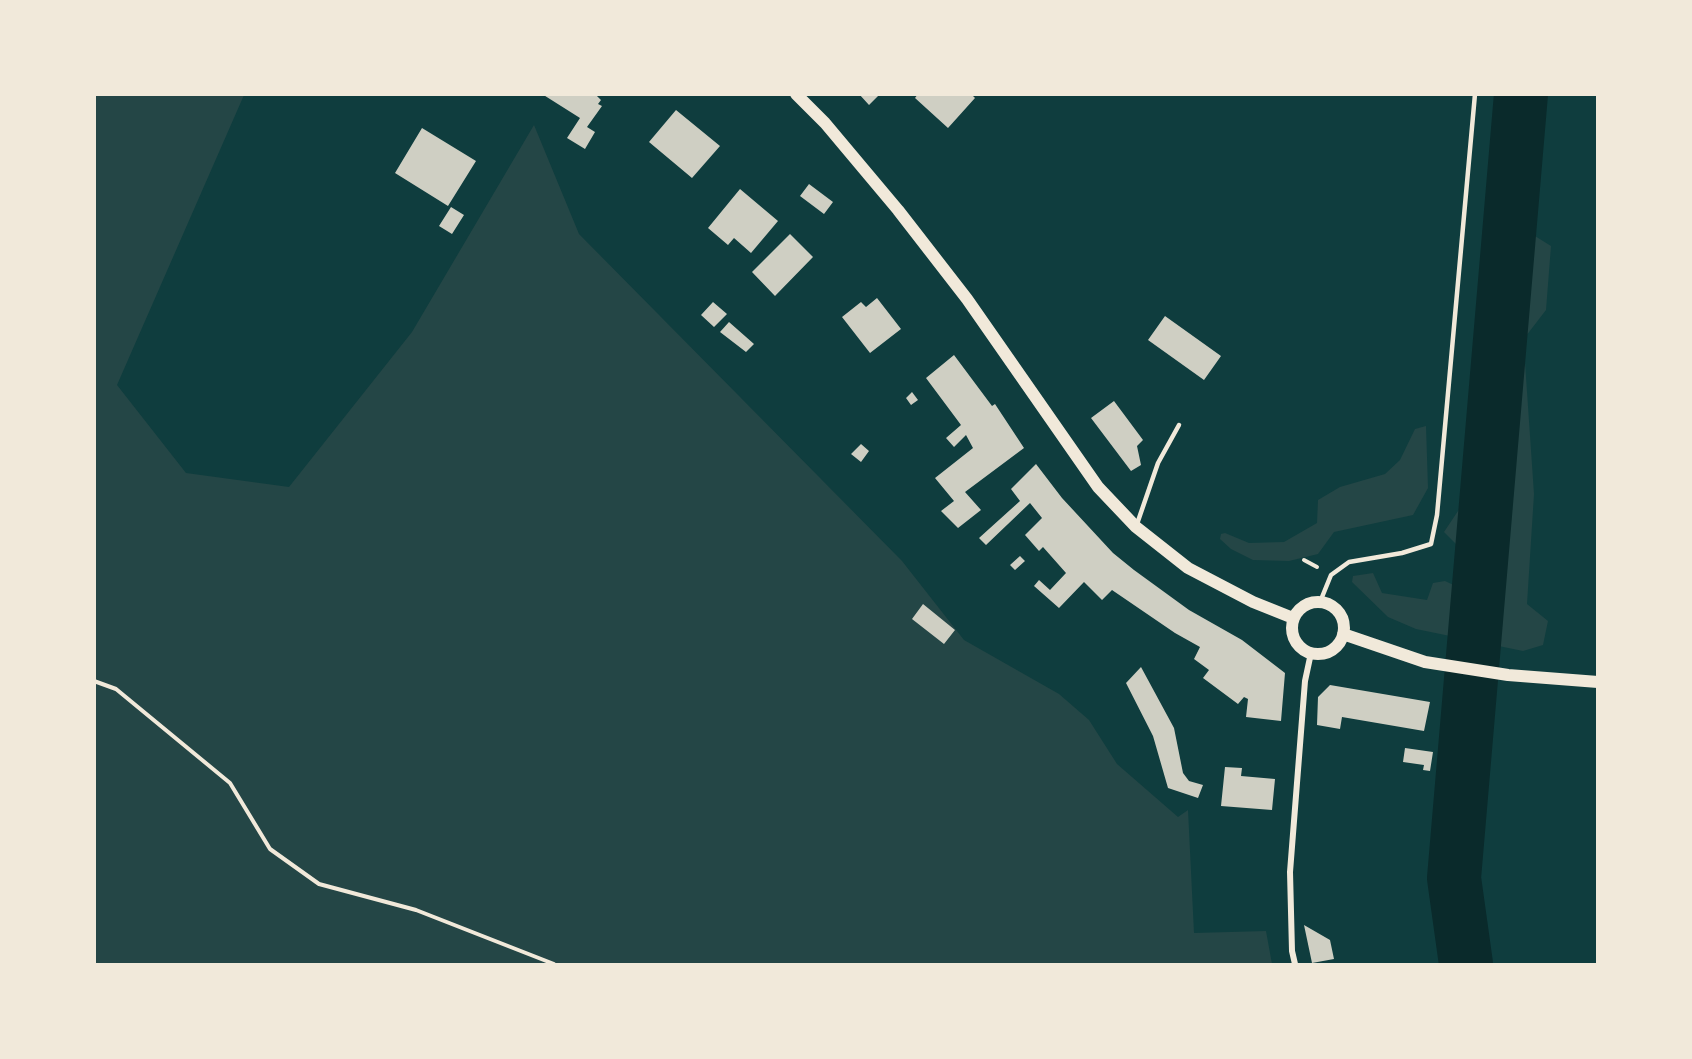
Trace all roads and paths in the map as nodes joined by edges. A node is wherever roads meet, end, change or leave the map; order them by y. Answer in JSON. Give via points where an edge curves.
{"nodes":[{"id":1,"x":796,"y":94,"type":"edge"},
{"id":2,"x":1475,"y":94,"type":"edge"},
{"id":3,"x":1179,"y":425,"type":"dead end"},
{"id":4,"x":1136,"y":527,"type":"junction"},
{"id":5,"x":1320,"y":602,"type":"junction"},
{"id":6,"x":1293,"y":618,"type":"junction"},
{"id":7,"x":1343,"y":634,"type":"junction"},
{"id":8,"x":1311,"y":653,"type":"junction"},
{"id":9,"x":94,"y":681,"type":"edge"},
{"id":10,"x":1598,"y":682,"type":"edge"},
{"id":11,"x":554,"y":964,"type":"edge"},
{"id":12,"x":1295,"y":964,"type":"edge"}],
"edges":[{"from":1,"to":4,"type":"main road","via":[[898,210],[967,299],[1098,487]]},
{"from":2,"to":5,"type":"lane","via":[[1437,514],[1431,544],[1349,562],[1331,575]]},
{"from":3,"to":4,"type":"lane","via":[[1158,463]]},
{"from":4,"to":6,"type":"main road","via":[[1188,568]]},
{"from":5,"to":6,"type":"main road","via":[[1306,604]]},
{"from":5,"to":7,"type":"main road","via":[[1329,604],[1341,616]]},
{"from":6,"to":8,"type":"main road","via":[[1294,638]]},
{"from":7,"to":8,"type":"main road","via":[[1340,642],[1327,652]]},
{"from":7,"to":10,"type":"main road","via":[[1437,664],[1508,675]]},
{"from":8,"to":12,"type":"street","via":[[1305,681],[1290,872]]},
{"from":9,"to":11,"type":"path","via":[[116,689],[230,783],[270,849],[319,884],[416,910]]}]}
